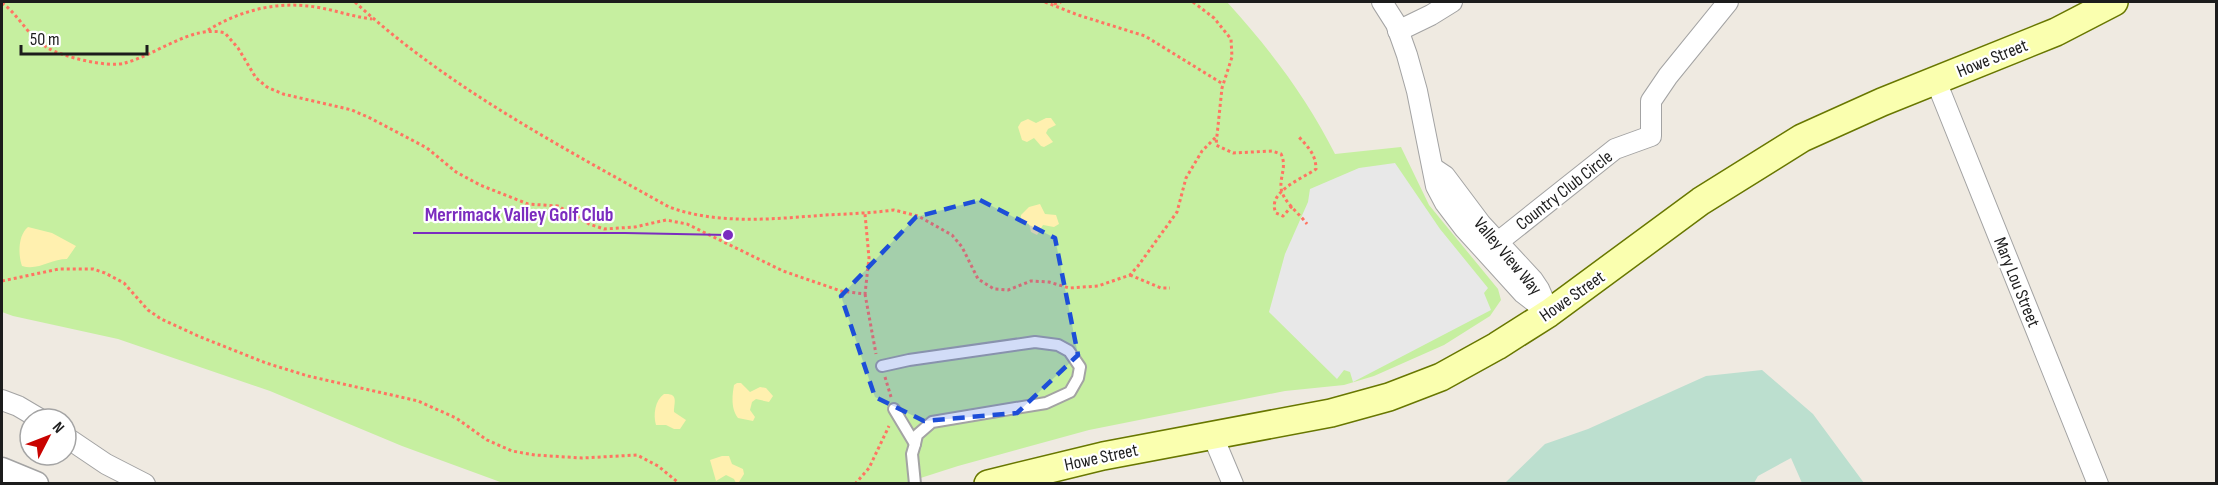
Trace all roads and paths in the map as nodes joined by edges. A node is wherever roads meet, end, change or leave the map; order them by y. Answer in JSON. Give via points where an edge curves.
{"nodes":[{"id":1,"x":355,"y":2,"type":"edge"},
{"id":2,"x":1045,"y":2,"type":"edge"},
{"id":3,"x":1061,"y":2,"type":"edge"},
{"id":4,"x":1193,"y":2,"type":"edge"},
{"id":5,"x":1382,"y":2,"type":"edge"},
{"id":6,"x":1452,"y":2,"type":"edge"},
{"id":7,"x":1728,"y":2,"type":"edge"},
{"id":8,"x":2114,"y":2,"type":"edge"},
{"id":9,"x":2,"y":3,"type":"edge"},
{"id":10,"x":1052,"y":4,"type":"junction"},
{"id":11,"x":374,"y":19,"type":"junction"},
{"id":12,"x":207,"y":31,"type":"junction"},
{"id":13,"x":1398,"y":31,"type":"junction"},
{"id":14,"x":1936,"y":81,"type":"junction"},
{"id":15,"x":1223,"y":84,"type":"junction"},
{"id":16,"x":1298,"y":136,"type":"dead end"},
{"id":17,"x":1216,"y":137,"type":"junction"},
{"id":18,"x":1282,"y":191,"type":"junction"},
{"id":19,"x":1292,"y":206,"type":"junction"},
{"id":20,"x":684,"y":213,"type":"junction"},
{"id":21,"x":865,"y":213,"type":"junction"},
{"id":22,"x":680,"y":222,"type":"junction"},
{"id":23,"x":1307,"y":224,"type":"dead end"},
{"id":24,"x":1498,"y":250,"type":"junction"},
{"id":25,"x":1130,"y":275,"type":"junction"},
{"id":26,"x":2,"y":281,"type":"edge"},
{"id":27,"x":1170,"y":288,"type":"dead end"},
{"id":28,"x":1549,"y":313,"type":"junction"},
{"id":29,"x":882,"y":366,"type":"dead end"},
{"id":30,"x":2,"y":402,"type":"edge"},
{"id":31,"x":20,"y":407,"type":"edge"},
{"id":32,"x":894,"y":409,"type":"dead end"},
{"id":33,"x":891,"y":423,"type":"dead end"},
{"id":34,"x":1212,"y":434,"type":"junction"},
{"id":35,"x":78,"y":444,"type":"edge"},
{"id":36,"x":915,"y":444,"type":"junction"},
{"id":37,"x":2,"y":470,"type":"edge"},
{"id":38,"x":36,"y":483,"type":"edge"},
{"id":39,"x":145,"y":483,"type":"edge"},
{"id":40,"x":680,"y":483,"type":"edge"},
{"id":41,"x":855,"y":483,"type":"edge"},
{"id":42,"x":915,"y":483,"type":"edge"},
{"id":43,"x":988,"y":483,"type":"edge"},
{"id":44,"x":1233,"y":483,"type":"edge"},
{"id":45,"x":2098,"y":483,"type":"edge"}],
"edges":[{"from":1,"to":11,"type":"path"},
{"from":2,"to":10,"type":"path"},
{"from":3,"to":10,"type":"path"},
{"from":4,"to":15,"type":"path","via":[[1214,18],[1231,39],[1232,57]]},
{"from":5,"to":13,"type":"street","name":"Valley View Way"},
{"from":6,"to":13,"type":"street"},
{"from":7,"to":24,"type":"street","name":"Country Club Circle","via":[[1651,101],[1651,136],[1615,149]]},
{"from":8,"to":14,"type":"main road","name":"Howe Street","via":[[2055,32]]},
{"from":9,"to":12,"type":"path","via":[[47,48],[94,62],[124,64]]},
{"from":10,"to":15,"type":"path","via":[[1145,36]]},
{"from":11,"to":12,"type":"path","via":[[319,7],[272,5],[243,12]]},
{"from":11,"to":20,"type":"path","via":[[453,79],[523,125]]},
{"from":12,"to":22,"type":"path","via":[[218,31],[230,38],[251,72],[267,87],[372,119],[427,148],[456,172],[480,185],[528,204],[558,206],[603,229],[666,220]]},
{"from":13,"to":24,"type":"street","name":"Valley View Way","via":[[1417,91],[1436,186],[1464,228]]},
{"from":14,"to":28,"type":"main road","name":"Howe Street","via":[[1802,138],[1763,161],[1701,201]]},
{"from":14,"to":45,"type":"street","name":"Mary Lou Street"},
{"from":15,"to":17,"type":"path"},
{"from":16,"to":18,"type":"path","via":[[1312,152],[1316,168]]},
{"from":17,"to":18,"type":"path","via":[[1216,145],[1233,153],[1281,154]]},
{"from":17,"to":25,"type":"path","via":[[1202,151],[1186,178],[1177,212]]},
{"from":18,"to":19,"type":"path"},
{"from":18,"to":19,"type":"path","via":[[1274,202],[1276,213],[1283,216]]},
{"from":19,"to":23,"type":"path"},
{"from":20,"to":21,"type":"path","via":[[736,219]]},
{"from":20,"to":22,"type":"path"},
{"from":21,"to":22,"type":"path","via":[[869,258],[865,294],[841,291],[783,271]]},
{"from":21,"to":25,"type":"path","via":[[909,213],[946,231],[962,247],[978,279],[994,289],[1008,291],[1031,281],[1089,288]]},
{"from":24,"to":28,"type":"street","name":"Valley View Way","via":[[1523,293]]},
{"from":25,"to":27,"type":"path"},
{"from":26,"to":40,"type":"path","via":[[59,269],[93,269],[124,283],[161,319],[266,363],[418,401],[512,451],[582,458],[637,455]]},
{"from":28,"to":34,"type":"main road","name":"Howe Street","via":[[1468,363],[1413,388],[1331,413]]},
{"from":29,"to":36,"type":"lane","via":[[1035,342],[1069,351],[1080,367],[1070,392],[1046,403],[932,422],[917,435]]},
{"from":30,"to":31,"type":"street"},
{"from":32,"to":36,"type":"lane"},
{"from":33,"to":41,"type":"path","via":[[869,468]]},
{"from":34,"to":43,"type":"main road","name":"Howe Street"},
{"from":34,"to":44,"type":"street"},
{"from":35,"to":39,"type":"street","via":[[106,464]]},
{"from":36,"to":42,"type":"lane"},
{"from":37,"to":38,"type":"street"}]}
